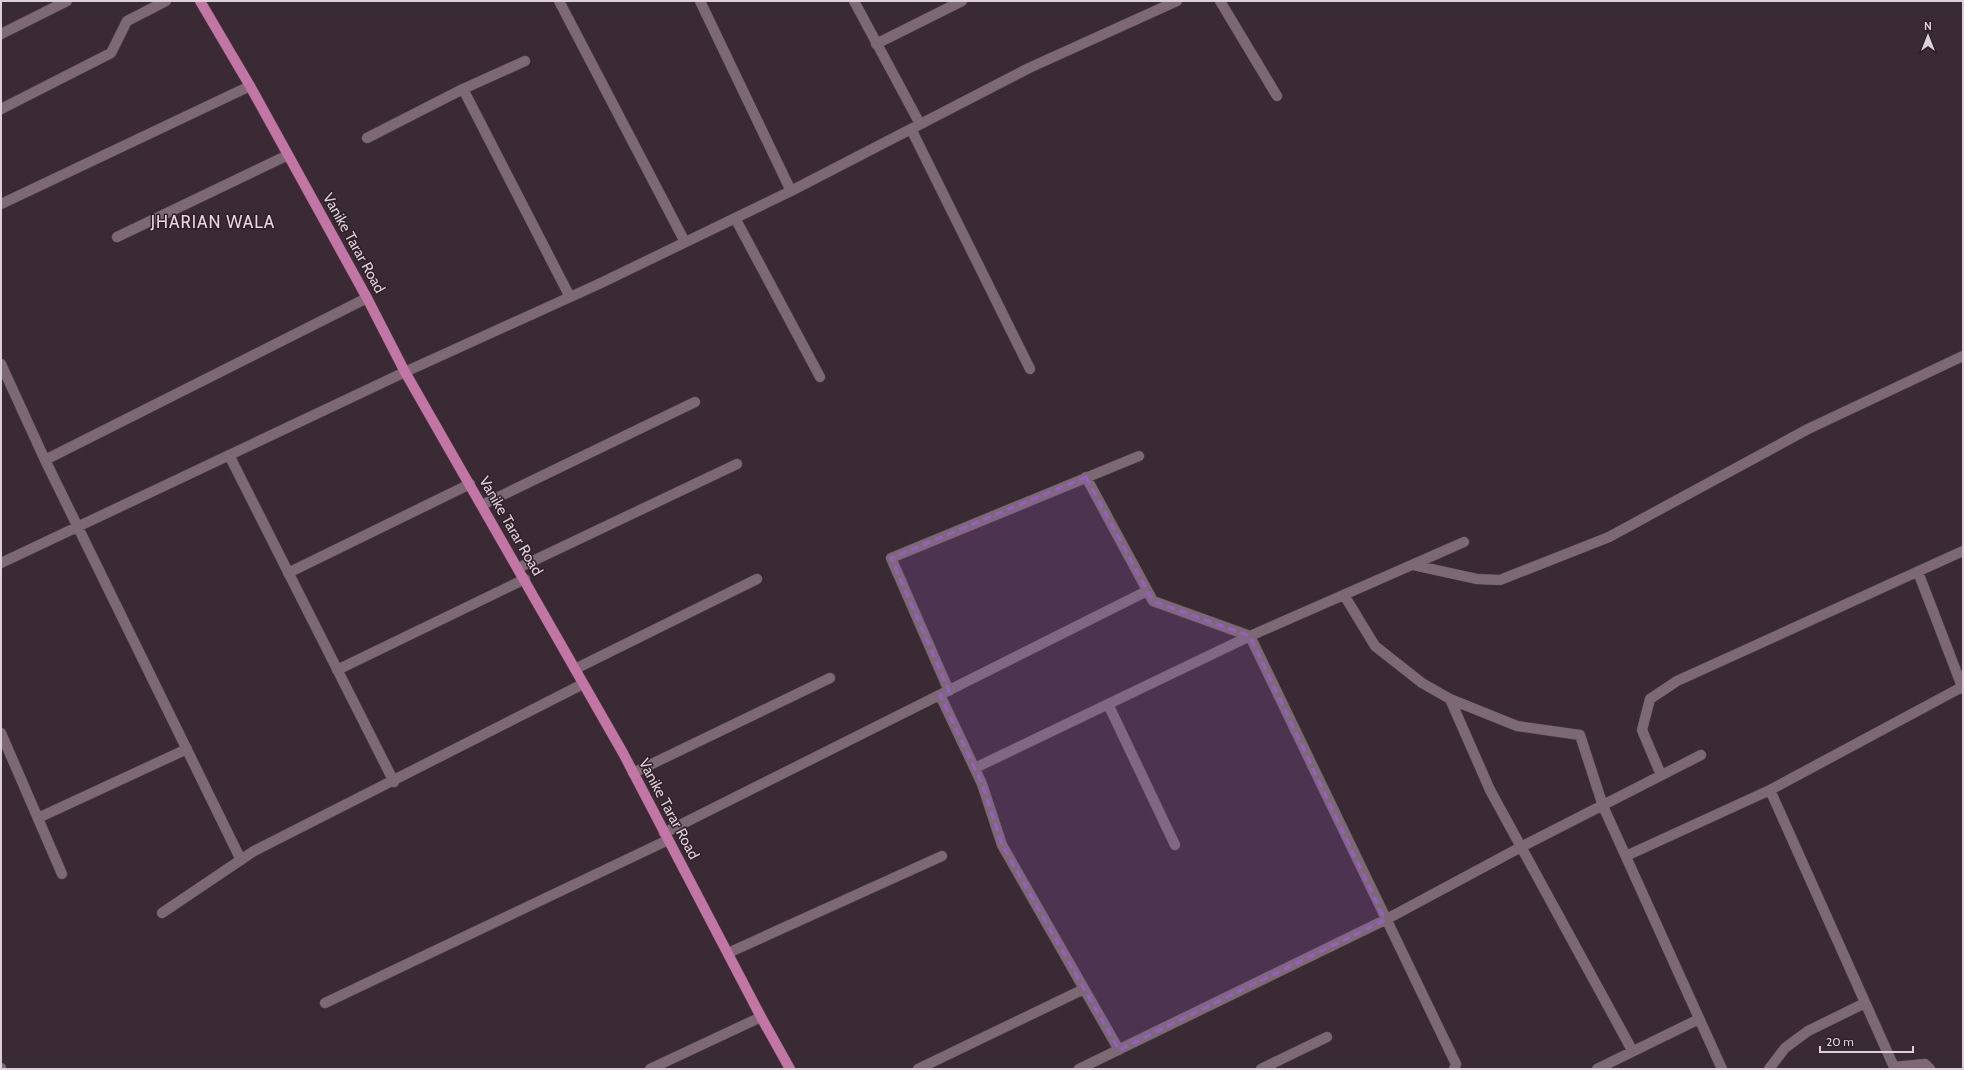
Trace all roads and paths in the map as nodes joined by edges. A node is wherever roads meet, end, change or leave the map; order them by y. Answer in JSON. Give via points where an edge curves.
{"nodes":[{"id":1,"x":67,"y":1,"type":"edge"},
{"id":2,"x":166,"y":1,"type":"edge"},
{"id":3,"x":200,"y":1,"type":"edge"},
{"id":4,"x":559,"y":1,"type":"edge"},
{"id":5,"x":700,"y":1,"type":"edge"},
{"id":6,"x":854,"y":1,"type":"edge"},
{"id":7,"x":962,"y":1,"type":"edge"},
{"id":8,"x":1177,"y":1,"type":"edge"},
{"id":9,"x":1220,"y":1,"type":"edge"},
{"id":10,"x":1,"y":34,"type":"edge"},
{"id":11,"x":876,"y":44,"type":"junction"},
{"id":12,"x":525,"y":61,"type":"dead end"},
{"id":13,"x":250,"y":86,"type":"junction"},
{"id":14,"x":463,"y":89,"type":"junction"},
{"id":15,"x":1277,"y":96,"type":"dead end"},
{"id":16,"x":1,"y":109,"type":"edge"},
{"id":17,"x":916,"y":127,"type":"junction"},
{"id":18,"x":367,"y":138,"type":"dead end"},
{"id":19,"x":288,"y":155,"type":"junction"},
{"id":20,"x":791,"y":191,"type":"junction"},
{"id":21,"x":1,"y":204,"type":"edge"},
{"id":22,"x":735,"y":218,"type":"junction"},
{"id":23,"x":117,"y":237,"type":"dead end"},
{"id":24,"x":684,"y":242,"type":"junction"},
{"id":25,"x":570,"y":297,"type":"junction"},
{"id":26,"x":367,"y":298,"type":"junction"},
{"id":27,"x":1963,"y":356,"type":"edge"},
{"id":28,"x":1,"y":364,"type":"edge"},
{"id":29,"x":1030,"y":369,"type":"dead end"},
{"id":30,"x":405,"y":372,"type":"junction"},
{"id":31,"x":820,"y":377,"type":"dead end"},
{"id":32,"x":695,"y":402,"type":"dead end"},
{"id":33,"x":229,"y":455,"type":"junction"},
{"id":34,"x":1139,"y":456,"type":"dead end"},
{"id":35,"x":45,"y":460,"type":"junction"},
{"id":36,"x":737,"y":464,"type":"dead end"},
{"id":37,"x":1086,"y":477,"type":"junction"},
{"id":38,"x":470,"y":484,"type":"junction"},
{"id":39,"x":482,"y":505,"type":"junction"},
{"id":40,"x":77,"y":526,"type":"junction"},
{"id":41,"x":1464,"y":542,"type":"dead end"},
{"id":42,"x":1963,"y":551,"type":"edge"},
{"id":43,"x":1,"y":563,"type":"edge"},
{"id":44,"x":1413,"y":565,"type":"junction"},
{"id":45,"x":518,"y":568,"type":"junction"},
{"id":46,"x":1918,"y":572,"type":"junction"},
{"id":47,"x":288,"y":573,"type":"junction"},
{"id":48,"x":525,"y":579,"type":"junction"},
{"id":49,"x":757,"y":579,"type":"dead end"},
{"id":50,"x":1147,"y":591,"type":"junction"},
{"id":51,"x":1344,"y":595,"type":"junction"},
{"id":52,"x":1250,"y":636,"type":"junction"},
{"id":53,"x":575,"y":669,"type":"junction"},
{"id":54,"x":337,"y":670,"type":"junction"},
{"id":55,"x":830,"y":678,"type":"dead end"},
{"id":56,"x":583,"y":684,"type":"junction"},
{"id":57,"x":1962,"y":688,"type":"edge"},
{"id":58,"x":945,"y":693,"type":"junction"},
{"id":59,"x":1450,"y":699,"type":"junction"},
{"id":60,"x":1108,"y":704,"type":"junction"},
{"id":61,"x":1,"y":733,"type":"edge"},
{"id":62,"x":187,"y":749,"type":"junction"},
{"id":63,"x":1701,"y":755,"type":"dead end"},
{"id":64,"x":975,"y":768,"type":"junction"},
{"id":65,"x":633,"y":773,"type":"junction"},
{"id":66,"x":1661,"y":775,"type":"junction"},
{"id":67,"x":394,"y":782,"type":"junction"},
{"id":68,"x":1770,"y":790,"type":"junction"},
{"id":69,"x":1603,"y":806,"type":"junction"},
{"id":70,"x":38,"y":818,"type":"junction"},
{"id":71,"x":666,"y":837,"type":"junction"},
{"id":72,"x":1175,"y":845,"type":"dead end"},
{"id":73,"x":1521,"y":847,"type":"junction"},
{"id":74,"x":942,"y":856,"type":"dead end"},
{"id":75,"x":1626,"y":856,"type":"junction"},
{"id":76,"x":241,"y":860,"type":"junction"},
{"id":77,"x":62,"y":874,"type":"dead end"},
{"id":78,"x":162,"y":913,"type":"dead end"},
{"id":79,"x":1385,"y":920,"type":"junction"},
{"id":80,"x":728,"y":953,"type":"junction"},
{"id":81,"x":1084,"y":989,"type":"junction"},
{"id":82,"x":325,"y":1003,"type":"dead end"},
{"id":83,"x":1865,"y":1003,"type":"junction"},
{"id":84,"x":761,"y":1017,"type":"junction"},
{"id":85,"x":1699,"y":1019,"type":"junction"},
{"id":86,"x":1327,"y":1037,"type":"dead end"},
{"id":87,"x":1119,"y":1050,"type":"junction"},
{"id":88,"x":1632,"y":1050,"type":"junction"},
{"id":89,"x":650,"y":1069,"type":"edge"},
{"id":90,"x":790,"y":1069,"type":"edge"},
{"id":91,"x":918,"y":1069,"type":"edge"},
{"id":92,"x":1079,"y":1069,"type":"edge"},
{"id":93,"x":1261,"y":1069,"type":"edge"},
{"id":94,"x":1454,"y":1069,"type":"edge"},
{"id":95,"x":1597,"y":1069,"type":"edge"},
{"id":96,"x":1722,"y":1069,"type":"edge"},
{"id":97,"x":1769,"y":1069,"type":"edge"},
{"id":98,"x":1930,"y":1069,"type":"edge"}],
"edges":[{"from":1,"to":10,"type":"street"},
{"from":2,"to":16,"type":"street","via":[[127,21],[111,53]]},
{"from":3,"to":13,"type":"main road","name":"Vanike Tarar Road"},
{"from":4,"to":24,"type":"street"},
{"from":5,"to":20,"type":"street"},
{"from":6,"to":11,"type":"street"},
{"from":7,"to":11,"type":"street"},
{"from":8,"to":17,"type":"street","via":[[1030,68]]},
{"from":9,"to":15,"type":"street"},
{"from":11,"to":17,"type":"street"},
{"from":12,"to":14,"type":"street"},
{"from":13,"to":19,"type":"main road","name":"Vanike Tarar Road"},
{"from":13,"to":21,"type":"street"},
{"from":14,"to":18,"type":"street"},
{"from":14,"to":25,"type":"street"},
{"from":17,"to":20,"type":"street"},
{"from":17,"to":29,"type":"street"},
{"from":19,"to":23,"type":"street"},
{"from":19,"to":26,"type":"main road","name":"Vanike Tarar Road"},
{"from":20,"to":22,"type":"street"},
{"from":22,"to":24,"type":"street"},
{"from":22,"to":31,"type":"street"},
{"from":24,"to":25,"type":"street"},
{"from":25,"to":30,"type":"street"},
{"from":26,"to":30,"type":"main road","name":"Vanike Tarar Road"},
{"from":26,"to":35,"type":"street"},
{"from":27,"to":44,"type":"street","via":[[1808,429],[1609,537],[1500,580],[1477,579]]},
{"from":28,"to":35,"type":"street"},
{"from":30,"to":33,"type":"street"},
{"from":30,"to":38,"type":"main road","name":"Vanike Tarar Road"},
{"from":32,"to":39,"type":"street"},
{"from":33,"to":40,"type":"street"},
{"from":33,"to":47,"type":"street"},
{"from":34,"to":37,"type":"street"},
{"from":35,"to":40,"type":"street"},
{"from":36,"to":45,"type":"street"},
{"from":37,"to":50,"type":"street"},
{"from":37,"to":58,"type":"street","via":[[891,558]]},
{"from":38,"to":39,"type":"main road","name":"Vanike Tarar Road"},
{"from":38,"to":47,"type":"street"},
{"from":39,"to":45,"type":"main road","name":"Vanike Tarar Road"},
{"from":40,"to":43,"type":"street"},
{"from":40,"to":62,"type":"street"},
{"from":41,"to":44,"type":"street"},
{"from":42,"to":46,"type":"street"},
{"from":44,"to":51,"type":"street"},
{"from":45,"to":48,"type":"main road","name":"Vanike Tarar Road"},
{"from":46,"to":57,"type":"street"},
{"from":46,"to":66,"type":"street","via":[[1677,681],[1650,699],[1642,730]]},
{"from":47,"to":54,"type":"street"},
{"from":48,"to":53,"type":"main road","name":"Vanike Tarar Road"},
{"from":48,"to":54,"type":"street"},
{"from":49,"to":53,"type":"street"},
{"from":50,"to":52,"type":"street","via":[[1153,602]]},
{"from":50,"to":58,"type":"street"},
{"from":51,"to":52,"type":"street"},
{"from":51,"to":59,"type":"street","via":[[1375,646],[1422,683]]},
{"from":52,"to":60,"type":"street"},
{"from":52,"to":79,"type":"street"},
{"from":53,"to":56,"type":"main road","name":"Vanike Tarar Road"},
{"from":54,"to":67,"type":"street"},
{"from":55,"to":65,"type":"street"},
{"from":56,"to":65,"type":"main road","name":"Vanike Tarar Road"},
{"from":56,"to":67,"type":"street"},
{"from":57,"to":68,"type":"street"},
{"from":58,"to":64,"type":"street"},
{"from":58,"to":71,"type":"street"},
{"from":59,"to":69,"type":"street","via":[[1517,726],[1580,735]]},
{"from":59,"to":73,"type":"street","via":[[1490,790]]},
{"from":60,"to":64,"type":"street"},
{"from":60,"to":72,"type":"street"},
{"from":61,"to":70,"type":"street"},
{"from":62,"to":70,"type":"street"},
{"from":62,"to":76,"type":"street"},
{"from":63,"to":66,"type":"street"},
{"from":64,"to":81,"type":"street","via":[[1002,845]]},
{"from":65,"to":71,"type":"main road","name":"Vanike Tarar Road"},
{"from":66,"to":69,"type":"street"},
{"from":67,"to":76,"type":"street","via":[[254,851]]},
{"from":68,"to":75,"type":"street"},
{"from":68,"to":83,"type":"street"},
{"from":69,"to":73,"type":"street"},
{"from":69,"to":75,"type":"street"},
{"from":70,"to":77,"type":"street"},
{"from":71,"to":80,"type":"main road","name":"Vanike Tarar Road"},
{"from":71,"to":82,"type":"street"},
{"from":73,"to":79,"type":"street"},
{"from":73,"to":88,"type":"street"},
{"from":74,"to":80,"type":"street"},
{"from":75,"to":85,"type":"street"},
{"from":76,"to":78,"type":"street"},
{"from":79,"to":87,"type":"street"},
{"from":79,"to":94,"type":"street","via":[[1456,1064]]},
{"from":80,"to":84,"type":"main road","name":"Vanike Tarar Road"},
{"from":81,"to":87,"type":"street"},
{"from":81,"to":91,"type":"street"},
{"from":83,"to":97,"type":"street","via":[[1808,1031],[1785,1048]]},
{"from":83,"to":98,"type":"street","via":[[1894,1067],[1925,1064]]},
{"from":84,"to":89,"type":"street"},
{"from":84,"to":90,"type":"main road","name":"Vanike Tarar Road"},
{"from":85,"to":88,"type":"street"},
{"from":85,"to":96,"type":"street"},
{"from":86,"to":93,"type":"street"},
{"from":87,"to":92,"type":"street"},
{"from":88,"to":95,"type":"street"}]}
